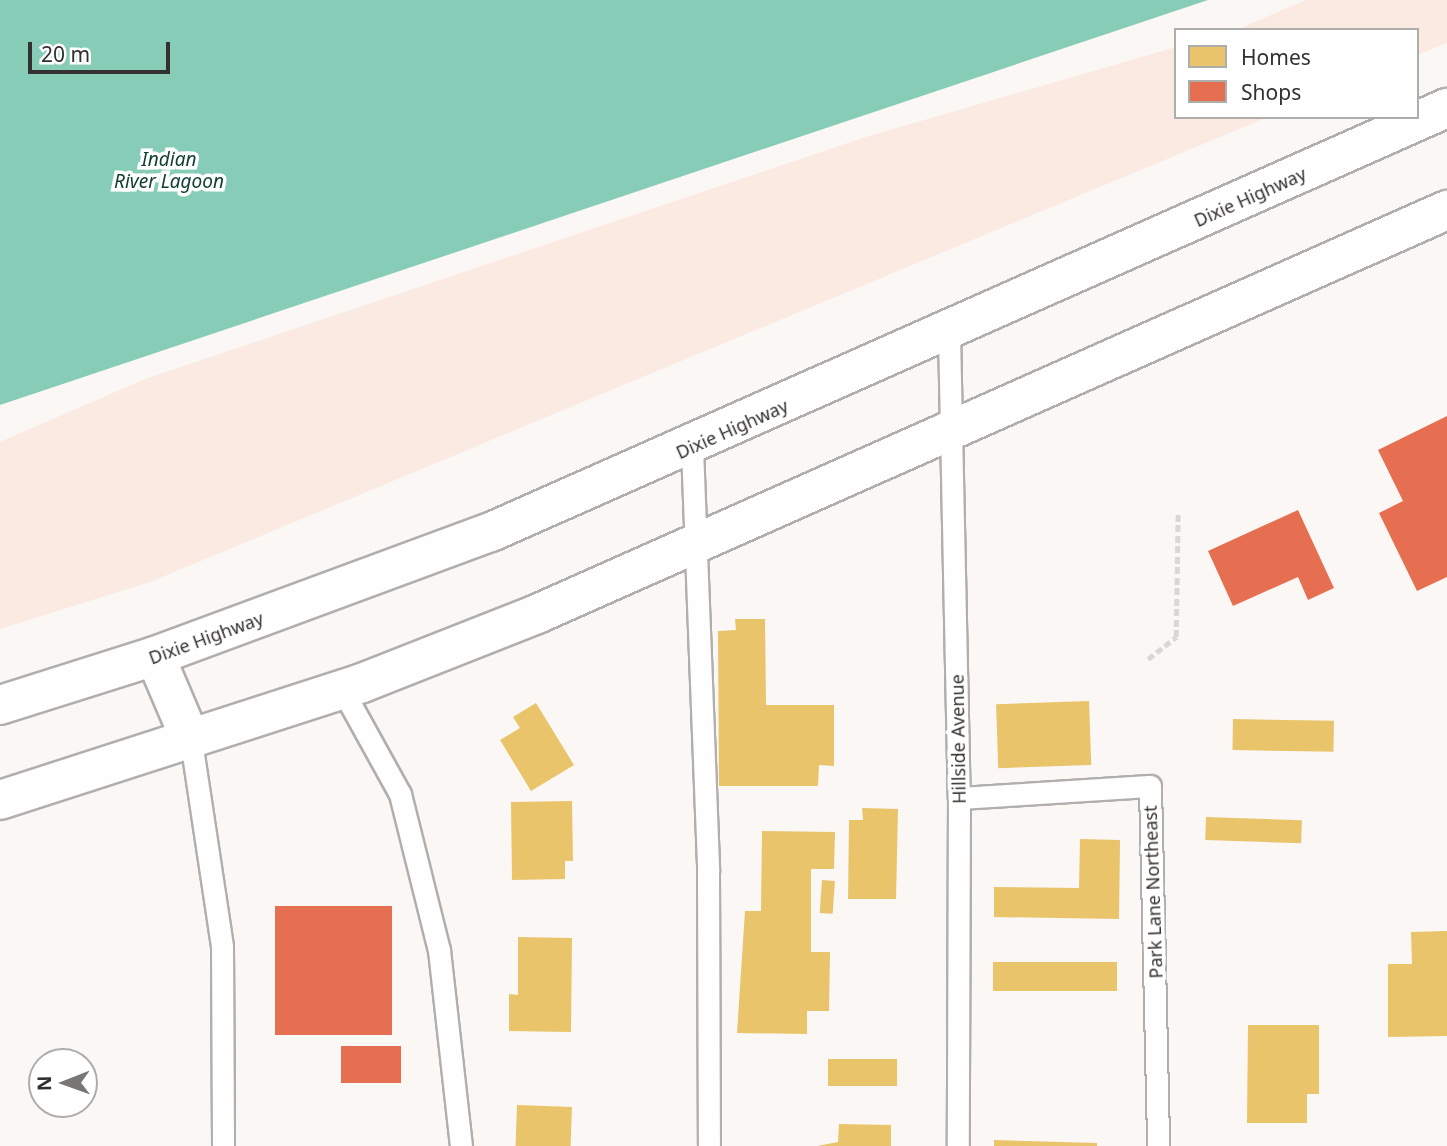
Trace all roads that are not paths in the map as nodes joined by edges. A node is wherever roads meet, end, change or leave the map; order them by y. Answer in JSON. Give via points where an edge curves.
{"nodes":[{"id":1,"x":1447,"y":108,"type":"edge"},
{"id":2,"x":1447,"y":210,"type":"edge"},
{"id":3,"x":949,"y":333,"type":"junction"},
{"id":4,"x":954,"y":431,"type":"junction"},
{"id":5,"x":692,"y":448,"type":"junction"},
{"id":6,"x":696,"y":545,"type":"junction"},
{"id":7,"x":155,"y":656,"type":"junction"},
{"id":8,"x":342,"y":689,"type":"junction"},
{"id":9,"x":0,"y":705,"type":"edge"},
{"id":10,"x":191,"y":741,"type":"junction"},
{"id":11,"x":959,"y":798,"type":"junction"},
{"id":12,"x":0,"y":800,"type":"edge"},
{"id":13,"x":223,"y":1146,"type":"edge"},
{"id":14,"x":461,"y":1146,"type":"edge"},
{"id":15,"x":709,"y":1146,"type":"edge"},
{"id":16,"x":958,"y":1146,"type":"edge"},
{"id":17,"x":1158,"y":1146,"type":"edge"}],
"edges":[{"from":1,"to":3,"type":"main road","name":"Dixie Highway"},
{"from":2,"to":4,"type":"main road"},
{"from":3,"to":4,"type":"lane","name":"Hillside Avenue"},
{"from":3,"to":5,"type":"main road","name":"Dixie Highway"},
{"from":4,"to":6,"type":"main road"},
{"from":4,"to":11,"type":"lane","name":"Hillside Avenue"},
{"from":5,"to":6,"type":"lane"},
{"from":5,"to":7,"type":"main road","name":"Dixie Highway","via":[[491,533]]},
{"from":6,"to":8,"type":"main road"},
{"from":6,"to":15,"type":"lane"},
{"from":7,"to":9,"type":"main road","name":"Dixie Highway"},
{"from":7,"to":10,"type":"main road"},
{"from":8,"to":10,"type":"main road"},
{"from":8,"to":14,"type":"lane","via":[[400,794],[439,950]]},
{"from":10,"to":12,"type":"main road"},
{"from":10,"to":13,"type":"lane","via":[[222,947]]},
{"from":11,"to":16,"type":"lane","name":"Hillside Avenue"},
{"from":11,"to":17,"type":"lane","name":"Park Lane Northeast","via":[[1150,786]]}]}
